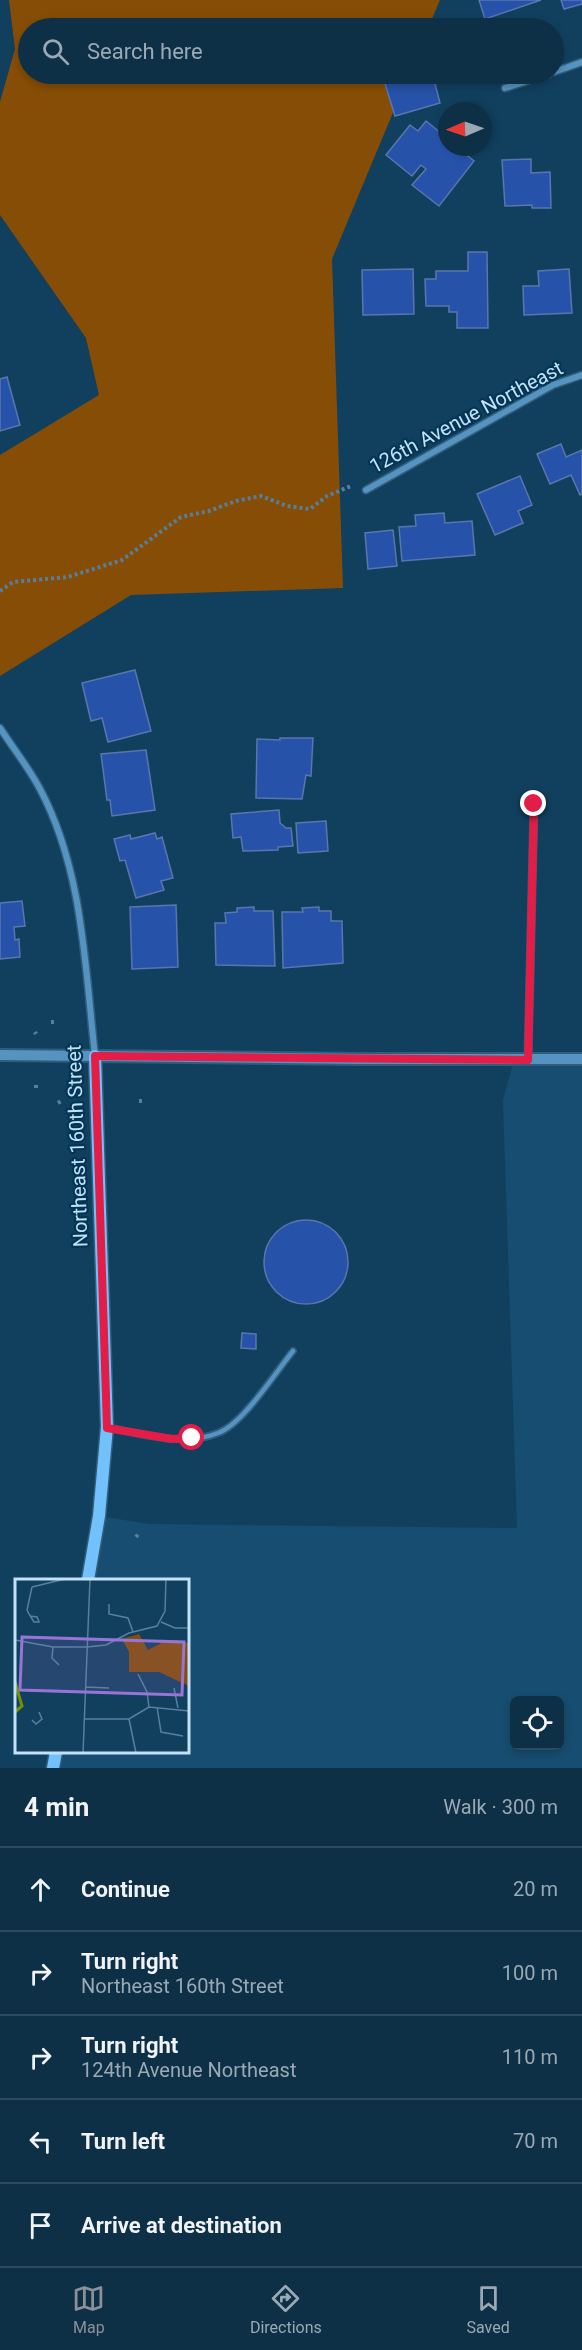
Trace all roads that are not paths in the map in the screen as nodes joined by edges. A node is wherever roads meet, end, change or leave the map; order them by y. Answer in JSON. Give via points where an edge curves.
{"nodes":[{"id":1,"x":582,"y":62,"type":"edge"},
{"id":2,"x":564,"y":68,"type":"edge"},
{"id":3,"x":518,"y":84,"type":"edge"},
{"id":4,"x":506,"y":88,"type":"dead end"},
{"id":5,"x":582,"y":375,"type":"edge"},
{"id":6,"x":366,"y":490,"type":"road end"},
{"id":7,"x":0,"y":728,"type":"edge"},
{"id":8,"x":534,"y":804,"type":"dead end"},
{"id":9,"x":0,"y":1055,"type":"edge"},
{"id":10,"x":95,"y":1056,"type":"junction"},
{"id":11,"x":582,"y":1059,"type":"edge"},
{"id":12,"x":528,"y":1060,"type":"junction"},
{"id":13,"x":293,"y":1351,"type":"dead end"},
{"id":14,"x":107,"y":1428,"type":"junction"},
{"id":15,"x":88,"y":1579,"type":"edge"},
{"id":16,"x":56,"y":1753,"type":"edge"},
{"id":17,"x":53,"y":1768,"type":"edge"}],
"edges":[{"from":1,"to":2,"type":"street"},
{"from":3,"to":4,"type":"street"},
{"from":5,"to":6,"type":"street","name":"126th Avenue Northeast","via":[[553,386]]},
{"from":7,"to":10,"type":"street","name":"Northeast 160th Street","via":[[40,789],[65,850],[78,905]]},
{"from":8,"to":12,"type":"street"},
{"from":9,"to":10,"type":"street"},
{"from":10,"to":12,"type":"street"},
{"from":10,"to":14,"type":"main road","name":"Northeast 160th Street"},
{"from":11,"to":12,"type":"street"},
{"from":13,"to":14,"type":"lane","via":[[242,1416],[219,1433],[172,1439]]},
{"from":14,"to":15,"type":"main road","name":"Northeast 160th Street"},
{"from":16,"to":17,"type":"main road"}]}
